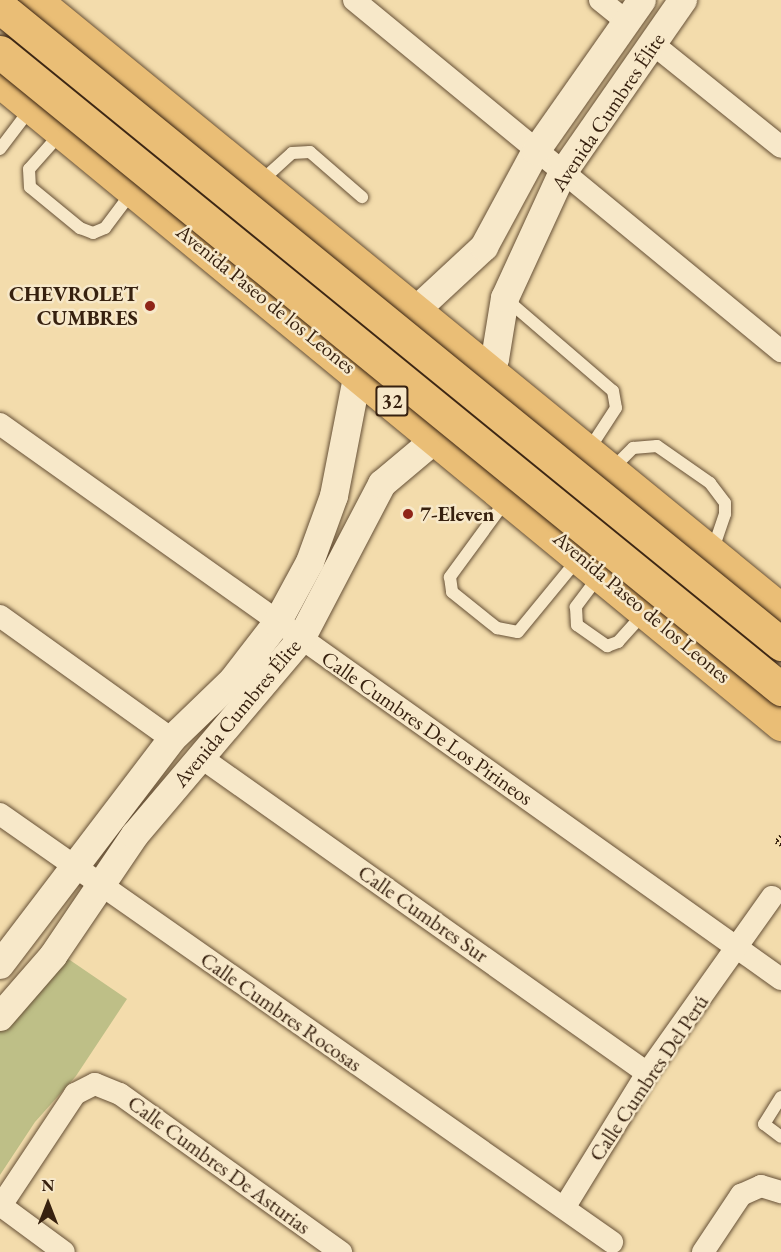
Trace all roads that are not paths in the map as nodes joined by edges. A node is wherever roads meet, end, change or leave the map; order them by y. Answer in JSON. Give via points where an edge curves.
{"nodes":[{"id":1,"x":35,"y":0,"type":"edge"},
{"id":2,"x":354,"y":0,"type":"edge"},
{"id":3,"x":600,"y":0,"type":"edge"},
{"id":4,"x":683,"y":0,"type":"edge"},
{"id":5,"x":0,"y":7,"type":"edge"},
{"id":6,"x":634,"y":11,"type":"edge"},
{"id":7,"x":653,"y":44,"type":"junction"},
{"id":8,"x":0,"y":52,"type":"edge"},
{"id":9,"x":0,"y":81,"type":"edge"},
{"id":10,"x":32,"y":108,"type":"junction"},
{"id":11,"x":62,"y":132,"type":"junction"},
{"id":12,"x":781,"y":147,"type":"edge"},
{"id":13,"x":0,"y":149,"type":"edge"},
{"id":14,"x":536,"y":151,"type":"junction"},
{"id":15,"x":562,"y":174,"type":"junction"},
{"id":16,"x":256,"y":184,"type":"junction"},
{"id":17,"x":133,"y":191,"type":"junction"},
{"id":18,"x":362,"y":197,"type":"dead end"},
{"id":19,"x":356,"y":261,"type":"junction"},
{"id":20,"x":505,"y":298,"type":"junction"},
{"id":21,"x":415,"y":311,"type":"junction"},
{"id":22,"x":288,"y":319,"type":"junction"},
{"id":23,"x":781,"y":351,"type":"edge"},
{"id":24,"x":491,"y":372,"type":"junction"},
{"id":25,"x":358,"y":374,"type":"junction"},
{"id":26,"x":0,"y":424,"type":"edge"},
{"id":27,"x":438,"y":439,"type":"junction"},
{"id":28,"x":587,"y":454,"type":"junction"},
{"id":29,"x":505,"y":494,"type":"junction"},
{"id":30,"x":712,"y":553,"type":"junction"},
{"id":31,"x":591,"y":564,"type":"junction"},
{"id":32,"x":647,"y":610,"type":"junction"},
{"id":33,"x":781,"y":610,"type":"edge"},
{"id":34,"x":0,"y":616,"type":"edge"},
{"id":35,"x":277,"y":623,"type":"junction"},
{"id":36,"x":301,"y":639,"type":"junction"},
{"id":37,"x":781,"y":644,"type":"edge"},
{"id":38,"x":781,"y":689,"type":"edge"},
{"id":39,"x":781,"y":724,"type":"edge"},
{"id":40,"x":172,"y":739,"type":"junction"},
{"id":41,"x":199,"y":756,"type":"junction"},
{"id":42,"x":0,"y":814,"type":"edge"},
{"id":43,"x":74,"y":867,"type":"junction"},
{"id":44,"x":99,"y":886,"type":"junction"},
{"id":45,"x":772,"y":897,"type":"dead end"},
{"id":46,"x":736,"y":949,"type":"junction"},
{"id":47,"x":0,"y":965,"type":"edge"},
{"id":48,"x":781,"y":979,"type":"edge"},
{"id":49,"x":0,"y":1017,"type":"edge"},
{"id":50,"x":647,"y":1073,"type":"junction"},
{"id":51,"x":781,"y":1097,"type":"edge"},
{"id":52,"x":781,"y":1137,"type":"edge"},
{"id":53,"x":771,"y":1189,"type":"edge"},
{"id":54,"x":0,"y":1206,"type":"edge"},
{"id":55,"x":564,"y":1208,"type":"junction"},
{"id":56,"x":612,"y":1242,"type":"dead end"},
{"id":57,"x":64,"y":1252,"type":"edge"},
{"id":58,"x":341,"y":1252,"type":"edge"},
{"id":59,"x":703,"y":1252,"type":"edge"}],
"edges":[{"from":1,"to":16,"type":"main road"},
{"from":2,"to":14,"type":"street"},
{"from":3,"to":6,"type":"street"},
{"from":4,"to":7,"type":"street","name":"Avenida Cumbres Élite"},
{"from":5,"to":37,"type":"main road","bridge":true},
{"from":6,"to":14,"type":"street","name":"Avenida Cumbres Élite"},
{"from":7,"to":12,"type":"street"},
{"from":7,"to":15,"type":"street","name":"Avenida Cumbres Élite"},
{"from":8,"to":38,"type":"main road","bridge":true},
{"from":9,"to":10,"type":"main road","name":"Avenida Paseo de los Leones","number":"32"},
{"from":10,"to":11,"type":"main road","name":"Avenida Paseo de los Leones","number":"32"},
{"from":10,"to":13,"type":"lane"},
{"from":11,"to":17,"type":"main road","name":"Avenida Paseo de los Leones","number":"32"},
{"from":11,"to":17,"type":"lane","via":[[28,169],[30,187],[80,228],[93,233],[105,228]]},
{"from":14,"to":15,"type":"street"},
{"from":14,"to":21,"type":"street","name":"Avenida Cumbres Élite","via":[[484,247]]},
{"from":15,"to":20,"type":"street","name":"Avenida Cumbres Élite"},
{"from":15,"to":23,"type":"street"},
{"from":16,"to":18,"type":"lane","via":[[292,153],[310,152]]},
{"from":16,"to":19,"type":"main road"},
{"from":17,"to":22,"type":"main road","name":"Avenida Paseo de los Leones","number":"32"},
{"from":19,"to":21,"type":"main road"},
{"from":19,"to":22,"type":"main road","via":[[355,284],[330,315],[317,323]]},
{"from":20,"to":24,"type":"street","name":"Avenida Cumbres Élite"},
{"from":20,"to":28,"type":"lane","via":[[613,391],[616,408]]},
{"from":21,"to":24,"type":"main road"},
{"from":21,"to":25,"type":"street","name":"Avenida Cumbres Élite"},
{"from":22,"to":25,"type":"main road","name":"Avenida Paseo de los Leones","number":"32"},
{"from":24,"to":27,"type":"street","name":"Avenida Cumbres Élite"},
{"from":24,"to":28,"type":"main road"},
{"from":25,"to":27,"type":"main road","name":"Avenida Paseo de los Leones","number":"32"},
{"from":25,"to":35,"type":"street","name":"Avenida Cumbres Élite","via":[[334,496],[310,562]]},
{"from":26,"to":35,"type":"street","name":"Calle Cumbres De Los Pirineos"},
{"from":27,"to":29,"type":"main road","name":"Avenida Paseo de los Leones","number":"32"},
{"from":27,"to":36,"type":"street","name":"Avenida Cumbres Élite","via":[[382,484]]},
{"from":28,"to":29,"type":"main road","via":[[540,438],[505,471]]},
{"from":28,"to":30,"type":"main road"},
{"from":28,"to":30,"type":"lane","via":[[645,445],[669,452],[710,483],[720,492],[725,514]]},
{"from":29,"to":31,"type":"main road","name":"Avenida Paseo de los Leones","number":"32"},
{"from":29,"to":31,"type":"lane","via":[[450,577],[452,592],[496,628],[518,632]]},
{"from":30,"to":33,"type":"main road"},
{"from":31,"to":32,"type":"main road","name":"Avenida Paseo de los Leones","number":"32"},
{"from":31,"to":32,"type":"lane","via":[[576,607],[577,625],[600,644],[613,644]]},
{"from":32,"to":39,"type":"main road","name":"Avenida Paseo de los Leones","number":"32"},
{"from":34,"to":40,"type":"street"},
{"from":35,"to":36,"type":"street","name":"Calle Cumbres De Los Pirineos"},
{"from":35,"to":40,"type":"street","name":"Avenida Cumbres Élite","via":[[233,680]]},
{"from":36,"to":41,"type":"street","name":"Avenida Cumbres Élite","via":[[251,701]]},
{"from":36,"to":46,"type":"street","name":"Calle Cumbres De Los Pirineos"},
{"from":40,"to":43,"type":"street","name":"Avenida Cumbres Élite"},
{"from":41,"to":44,"type":"street","name":"Avenida Cumbres Élite"},
{"from":41,"to":50,"type":"street","name":"Calle Cumbres Sur"},
{"from":42,"to":43,"type":"street","name":"Calle Cumbres Rocosas"},
{"from":43,"to":44,"type":"street","name":"Calle Cumbres Rocosas"},
{"from":43,"to":47,"type":"street","name":"Avenida Cumbres Élite"},
{"from":44,"to":49,"type":"street","name":"Avenida Cumbres Élite","via":[[53,956]]},
{"from":44,"to":55,"type":"street","name":"Calle Cumbres Rocosas"},
{"from":45,"to":46,"type":"street","name":"Calle Cumbres Del Perú"},
{"from":46,"to":48,"type":"street","name":"Calle Cumbres De Los Pirineos"},
{"from":46,"to":50,"type":"street","name":"Calle Cumbres Del Perú"},
{"from":50,"to":55,"type":"street","name":"Calle Cumbres Del Perú"},
{"from":51,"to":52,"type":"lane","via":[[764,1124]]},
{"from":53,"to":59,"type":"street","via":[[741,1195]]},
{"from":54,"to":57,"type":"street"},
{"from":54,"to":58,"type":"street","name":"Calle Cumbres De Asturias","via":[[75,1094],[95,1084],[120,1094]]},
{"from":55,"to":56,"type":"street","name":"Calle Cumbres Rocosas"}]}
